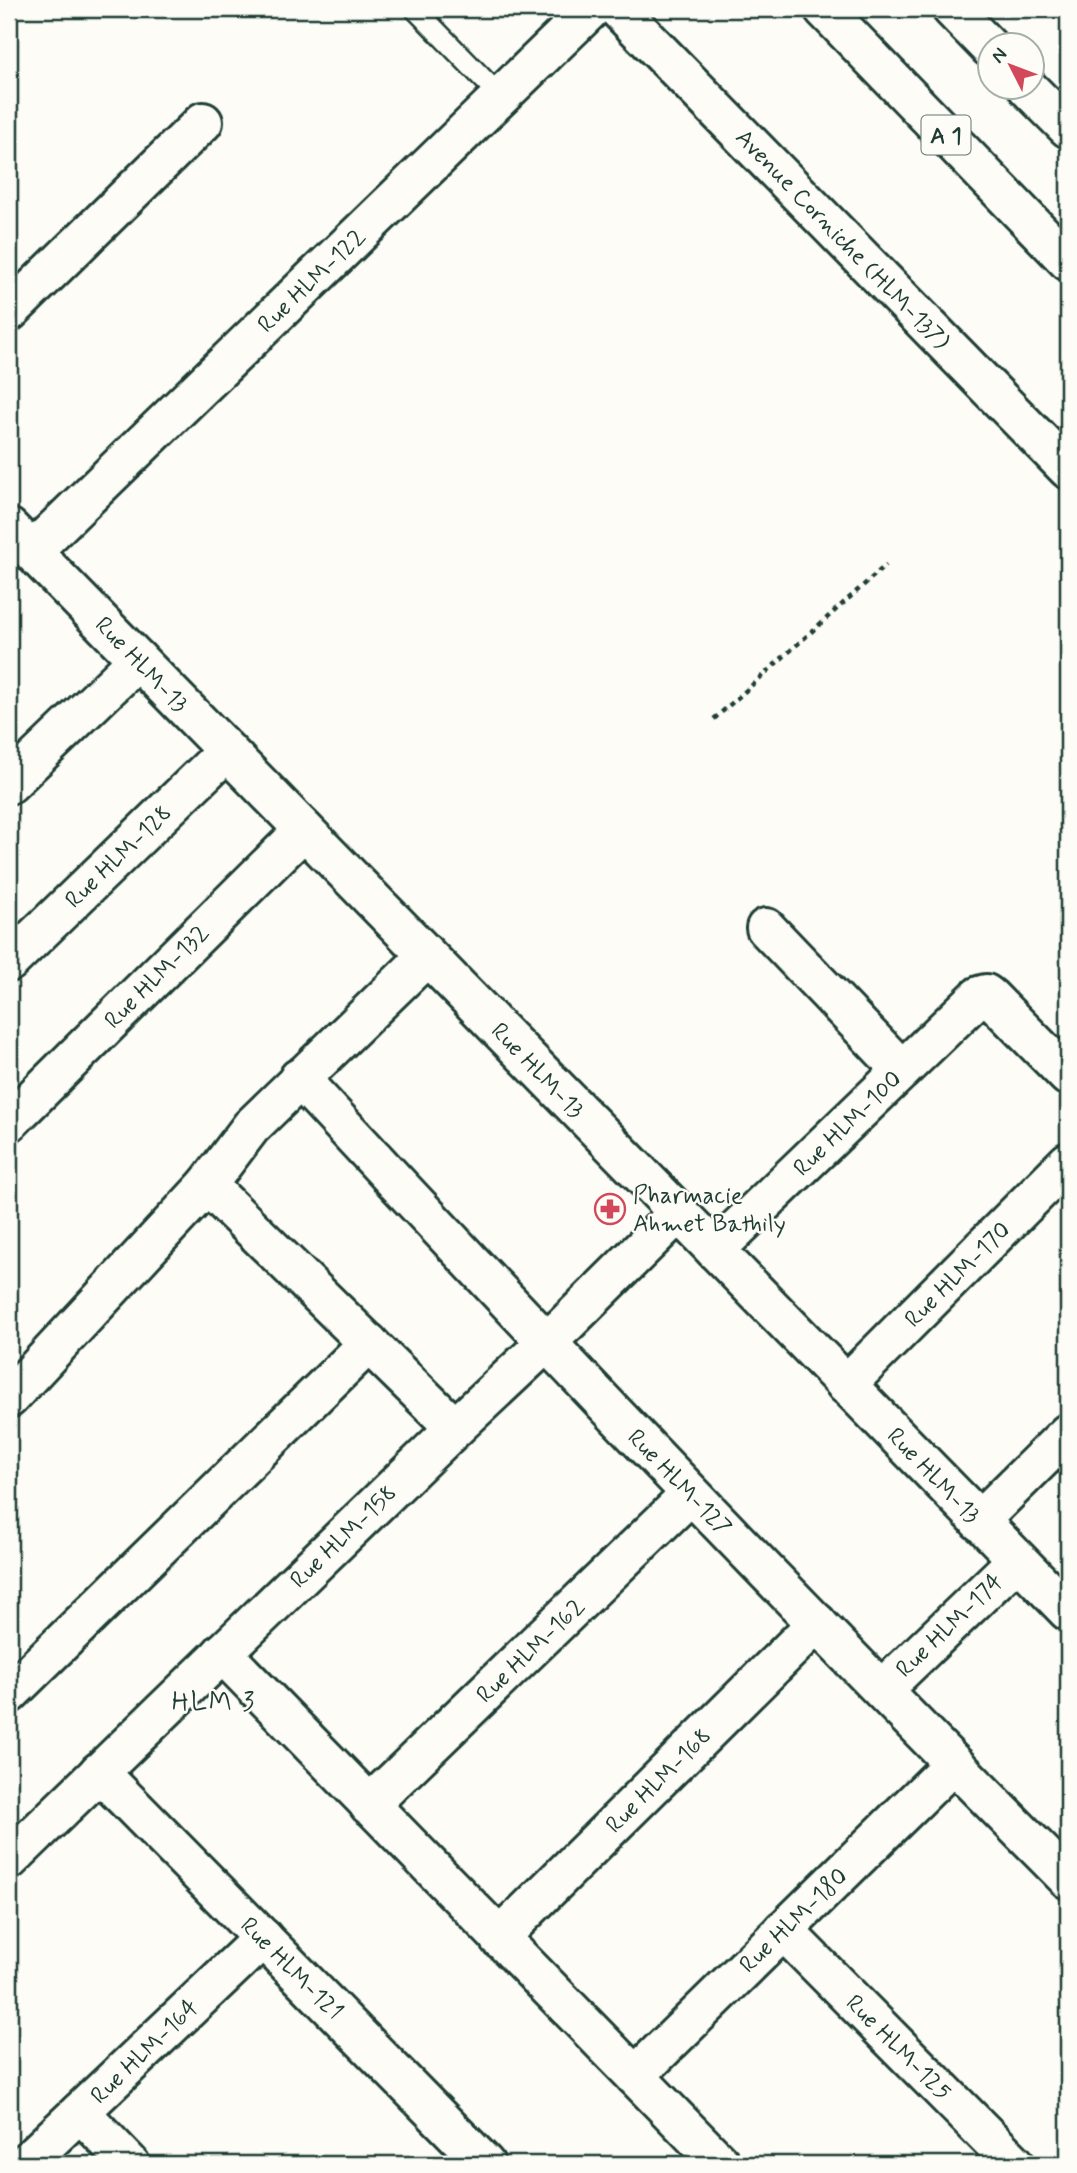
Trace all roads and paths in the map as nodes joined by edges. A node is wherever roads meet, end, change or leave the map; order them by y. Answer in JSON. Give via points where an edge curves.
{"nodes":[{"id":1,"x":415,"y":9,"type":"edge"},
{"id":2,"x":591,"y":9,"type":"edge"},
{"id":3,"x":618,"y":9,"type":"edge"},
{"id":4,"x":824,"y":9,"type":"edge"},
{"id":5,"x":952,"y":9,"type":"edge"},
{"id":6,"x":976,"y":34,"type":"edge"},
{"id":7,"x":500,"y":96,"type":"junction"},
{"id":8,"x":1042,"y":102,"type":"edge"},
{"id":9,"x":203,"y":122,"type":"dead end"},
{"id":10,"x":1068,"y":128,"type":"edge"},
{"id":11,"x":1068,"y":261,"type":"edge"},
{"id":12,"x":9,"y":312,"type":"edge"},
{"id":13,"x":1068,"y":469,"type":"edge"},
{"id":14,"x":16,"y":540,"type":"edge"},
{"id":15,"x":886,"y":565,"type":"dead end"},
{"id":16,"x":138,"y":660,"type":"junction"},
{"id":17,"x":714,"y":719,"type":"dead end"},
{"id":18,"x":227,"y":751,"type":"junction"},
{"id":19,"x":9,"y":784,"type":"edge"},
{"id":20,"x":304,"y":830,"type":"junction"},
{"id":21,"x":766,"y":929,"type":"dead end"},
{"id":22,"x":427,"y":956,"type":"junction"},
{"id":23,"x":9,"y":962,"type":"edge"},
{"id":24,"x":902,"y":1070,"type":"junction"},
{"id":25,"x":1068,"y":1076,"type":"edge"},
{"id":26,"x":299,"y":1078,"type":"junction"},
{"id":27,"x":9,"y":1122,"type":"edge"},
{"id":28,"x":1068,"y":1162,"type":"edge"},
{"id":29,"x":207,"y":1185,"type":"junction"},
{"id":30,"x":678,"y":1213,"type":"junction"},
{"id":31,"x":715,"y":1251,"type":"junction"},
{"id":32,"x":369,"y":1343,"type":"junction"},
{"id":33,"x":545,"y":1343,"type":"junction"},
{"id":34,"x":846,"y":1385,"type":"junction"},
{"id":35,"x":9,"y":1398,"type":"edge"},
{"id":36,"x":455,"y":1428,"type":"junction"},
{"id":37,"x":1068,"y":1433,"type":"edge"},
{"id":38,"x":691,"y":1494,"type":"junction"},
{"id":39,"x":979,"y":1521,"type":"junction"},
{"id":40,"x":1017,"y":1560,"type":"junction"},
{"id":41,"x":1068,"y":1611,"type":"edge"},
{"id":42,"x":817,"y":1623,"type":"junction"},
{"id":43,"x":222,"y":1653,"type":"junction"},
{"id":44,"x":882,"y":1690,"type":"junction"},
{"id":45,"x":9,"y":1694,"type":"edge"},
{"id":46,"x":953,"y":1764,"type":"junction"},
{"id":47,"x":99,"y":1772,"type":"junction"},
{"id":48,"x":369,"y":1805,"type":"junction"},
{"id":49,"x":9,"y":1860,"type":"edge"},
{"id":50,"x":1068,"y":1879,"type":"edge"},
{"id":51,"x":783,"y":1930,"type":"junction"},
{"id":52,"x":263,"y":1938,"type":"junction"},
{"id":53,"x":499,"y":1938,"type":"junction"},
{"id":54,"x":635,"y":2076,"type":"junction"},
{"id":55,"x":80,"y":2112,"type":"junction"},
{"id":56,"x":25,"y":2164,"type":"edge"},
{"id":57,"x":130,"y":2164,"type":"edge"},
{"id":58,"x":485,"y":2164,"type":"edge"},
{"id":59,"x":721,"y":2164,"type":"edge"},
{"id":60,"x":1015,"y":2164,"type":"edge"}],
"edges":[{"from":1,"to":7,"type":"lane"},
{"from":2,"to":7,"type":"main road","name":"Rue HLM-122"},
{"from":3,"to":13,"type":"main road","name":"Avenue Corniche (HLM-137)"},
{"from":4,"to":11,"type":"main road","number":"A 1"},
{"from":5,"to":6,"type":"main road"},
{"from":7,"to":14,"type":"main road","name":"Rue HLM-122"},
{"from":8,"to":10,"type":"main road"},
{"from":9,"to":12,"type":"main road"},
{"from":14,"to":16,"type":"main road","name":"Rue HLM-13"},
{"from":15,"to":17,"type":"path"},
{"from":16,"to":18,"type":"main road","name":"Rue HLM-13"},
{"from":16,"to":19,"type":"main road"},
{"from":18,"to":20,"type":"main road","name":"Rue HLM-13"},
{"from":18,"to":23,"type":"main road","name":"Rue HLM-128"},
{"from":20,"to":22,"type":"main road","name":"Rue HLM-13"},
{"from":20,"to":27,"type":"main road","name":"Rue HLM-132"},
{"from":21,"to":24,"type":"main road"},
{"from":22,"to":26,"type":"main road"},
{"from":22,"to":30,"type":"main road","name":"Rue HLM-13"},
{"from":24,"to":25,"type":"main road","name":"Rue HLM-100","via":[[979,996],[986,995]]},
{"from":24,"to":31,"type":"main road","name":"Rue HLM-100"},
{"from":26,"to":29,"type":"main road","via":[[251,1127]]},
{"from":26,"to":33,"type":"main road","name":"Rue HLM-127"},
{"from":28,"to":34,"type":"main road","name":"Rue HLM-170"},
{"from":29,"to":32,"type":"main road"},
{"from":29,"to":35,"type":"main road"},
{"from":30,"to":31,"type":"main road","name":"Rue HLM-13"},
{"from":30,"to":33,"type":"main road","name":"Rue HLM-158"},
{"from":31,"to":34,"type":"main road","name":"Rue HLM-13"},
{"from":32,"to":36,"type":"main road"},
{"from":32,"to":45,"type":"main road"},
{"from":33,"to":36,"type":"main road","name":"Rue HLM-158"},
{"from":33,"to":38,"type":"main road","name":"Rue HLM-127"},
{"from":34,"to":39,"type":"main road","name":"Rue HLM-13"},
{"from":36,"to":43,"type":"main road","name":"Rue HLM-158"},
{"from":37,"to":39,"type":"main road"},
{"from":38,"to":42,"type":"main road","name":"Rue HLM-127"},
{"from":38,"to":48,"type":"main road","name":"Rue HLM-162"},
{"from":39,"to":40,"type":"main road","name":"Rue HLM-13"},
{"from":40,"to":41,"type":"main road","name":"Rue HLM-13"},
{"from":40,"to":44,"type":"main road","name":"Rue HLM-174"},
{"from":42,"to":44,"type":"main road","name":"Rue HLM-127"},
{"from":42,"to":53,"type":"main road","name":"Rue HLM-168"},
{"from":43,"to":47,"type":"main road","name":"Rue HLM-158"},
{"from":43,"to":48,"type":"main road"},
{"from":44,"to":46,"type":"main road","name":"Rue HLM-127"},
{"from":46,"to":50,"type":"main road","name":"Rue HLM-127"},
{"from":46,"to":51,"type":"main road","name":"Rue HLM-180"},
{"from":47,"to":49,"type":"main road","name":"Rue HLM-158"},
{"from":47,"to":52,"type":"main road","name":"Rue HLM-121"},
{"from":48,"to":53,"type":"main road"},
{"from":51,"to":54,"type":"main road","name":"Rue HLM-180"},
{"from":51,"to":60,"type":"main road","name":"Rue HLM-125"},
{"from":52,"to":55,"type":"main road","name":"Rue HLM-164"},
{"from":52,"to":58,"type":"main road","name":"Rue HLM-121"},
{"from":53,"to":54,"type":"main road"},
{"from":54,"to":59,"type":"main road"},
{"from":55,"to":56,"type":"main road","name":"Rue HLM-164"},
{"from":55,"to":57,"type":"main road"}]}
